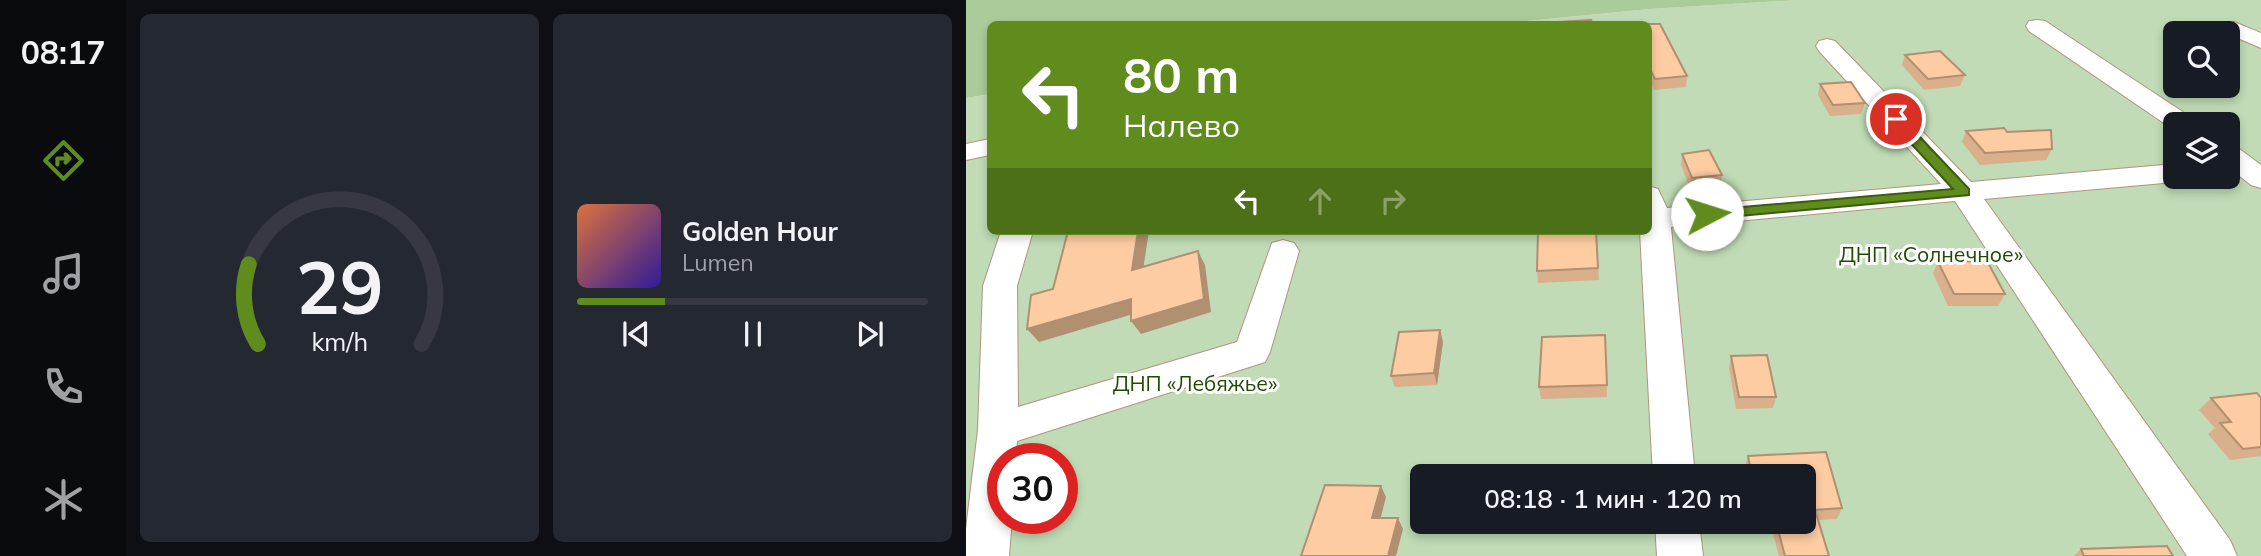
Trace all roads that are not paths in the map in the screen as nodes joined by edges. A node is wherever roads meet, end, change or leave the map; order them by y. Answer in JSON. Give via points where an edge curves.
{"nodes":[{"id":1,"x":2037,"y":26,"type":"dead end"},
{"id":2,"x":2240,"y":31,"type":"edge"},
{"id":3,"x":2261,"y":41,"type":"edge"},
{"id":4,"x":1827,"y":46,"type":"dead end"},
{"id":5,"x":2165,"y":112,"type":"edge"},
{"id":6,"x":987,"y":148,"type":"edge"},
{"id":7,"x":966,"y":152,"type":"edge"},
{"id":8,"x":2163,"y":174,"type":"edge"},
{"id":9,"x":1964,"y":192,"type":"junction"},
{"id":10,"x":1652,"y":211,"type":"edge"},
{"id":11,"x":1652,"y":223,"type":"edge"},
{"id":12,"x":1016,"y":235,"type":"edge"},
{"id":13,"x":1283,"y":251,"type":"dead end"},
{"id":14,"x":998,"y":430,"type":"junction"},
{"id":15,"x":1673,"y":464,"type":"edge"},
{"id":16,"x":1678,"y":534,"type":"edge"},
{"id":17,"x":986,"y":556,"type":"edge"},
{"id":18,"x":1679,"y":556,"type":"edge"},
{"id":19,"x":2214,"y":556,"type":"edge"}],
"edges":[{"from":1,"to":5,"type":"street"},
{"from":2,"to":3,"type":"street"},
{"from":4,"to":9,"type":"street"},
{"from":6,"to":7,"type":"street"},
{"from":8,"to":9,"type":"street"},
{"from":9,"to":10,"type":"street"},
{"from":9,"to":19,"type":"street"},
{"from":11,"to":15,"type":"street"},
{"from":12,"to":14,"type":"street","via":[[1000,286]]},
{"from":13,"to":14,"type":"street","via":[[1252,352]]},
{"from":14,"to":17,"type":"street"},
{"from":16,"to":18,"type":"street"}]}
